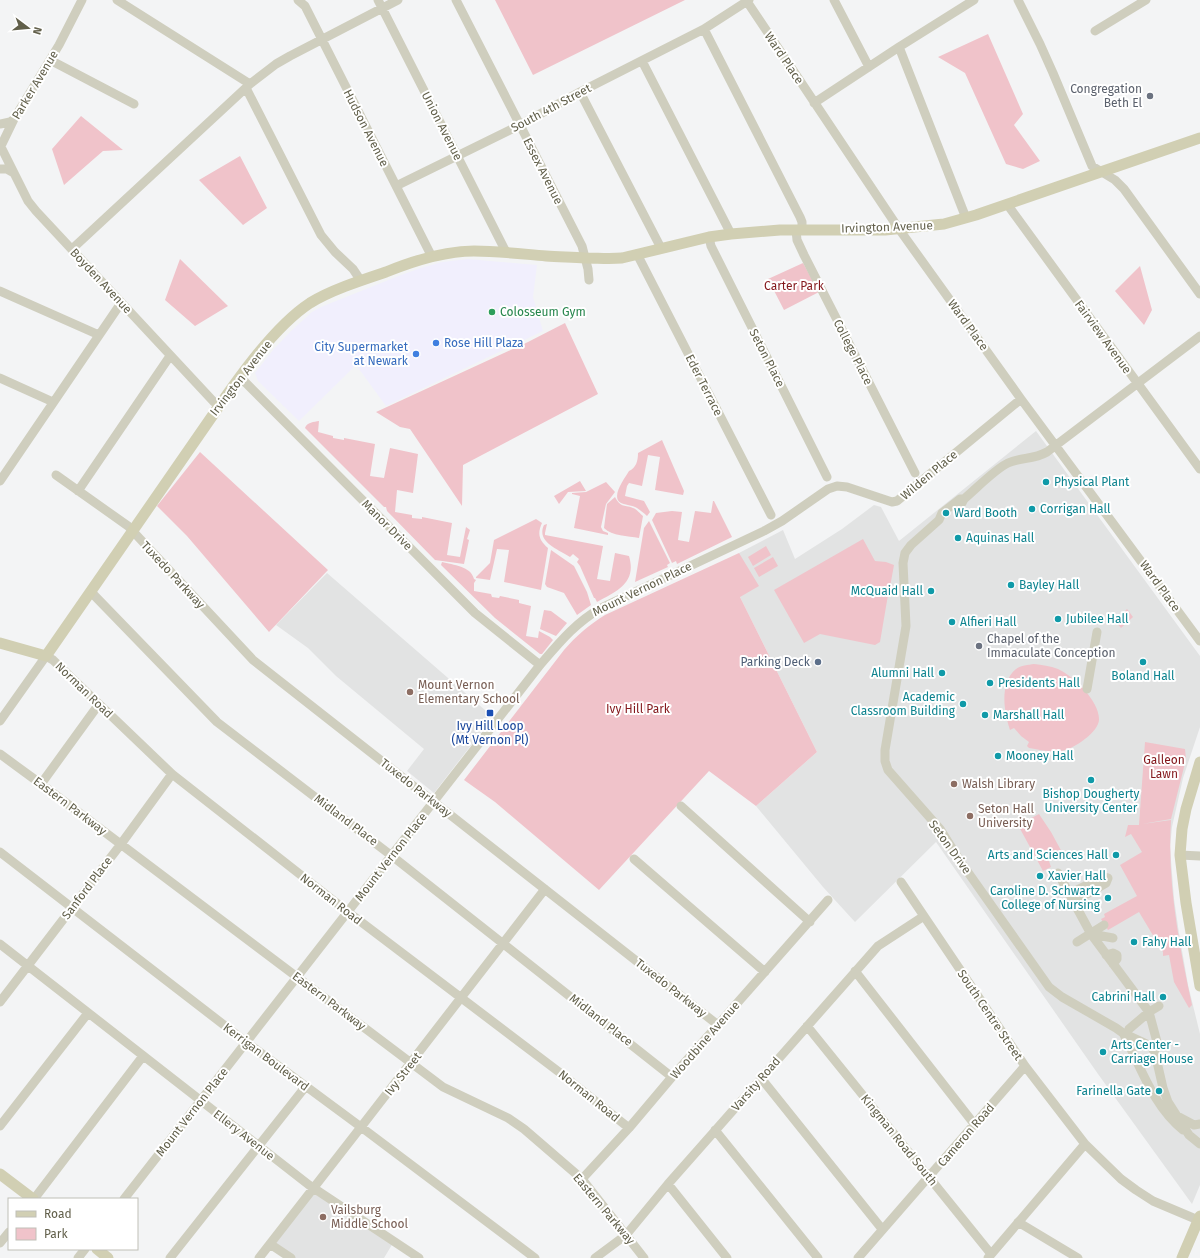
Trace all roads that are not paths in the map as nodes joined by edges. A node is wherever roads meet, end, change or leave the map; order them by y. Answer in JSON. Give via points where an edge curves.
{"nodes":[{"id":1,"x":82,"y":0,"type":"edge"},
{"id":2,"x":117,"y":0,"type":"edge"},
{"id":3,"x":298,"y":0,"type":"edge"},
{"id":4,"x":398,"y":0,"type":"edge"},
{"id":5,"x":456,"y":0,"type":"edge"},
{"id":6,"x":834,"y":0,"type":"edge"},
{"id":7,"x":974,"y":0,"type":"edge"},
{"id":8,"x":1018,"y":0,"type":"edge"},
{"id":9,"x":1146,"y":0,"type":"edge"},
{"id":10,"x":747,"y":1,"type":"edge"},
{"id":11,"x":381,"y":4,"type":"edge"},
{"id":12,"x":704,"y":29,"type":"junction"},
{"id":13,"x":1095,"y":31,"type":"dead end"},
{"id":14,"x":321,"y":39,"type":"junction"},
{"id":15,"x":899,"y":47,"type":"junction"},
{"id":16,"x":50,"y":60,"type":"junction"},
{"id":17,"x":642,"y":61,"type":"junction"},
{"id":18,"x":869,"y":67,"type":"junction"},
{"id":19,"x":248,"y":86,"type":"junction"},
{"id":20,"x":580,"y":92,"type":"junction"},
{"id":21,"x":814,"y":102,"type":"junction"},
{"id":22,"x":134,"y":104,"type":"dead end"},
{"id":23,"x":14,"y":119,"type":"junction"},
{"id":24,"x":0,"y":124,"type":"edge"},
{"id":25,"x":520,"y":125,"type":"junction"},
{"id":26,"x":1200,"y":138,"type":"edge"},
{"id":27,"x":0,"y":146,"type":"edge"},
{"id":28,"x":457,"y":155,"type":"junction"},
{"id":29,"x":0,"y":169,"type":"edge"},
{"id":30,"x":14,"y":172,"type":"junction"},
{"id":31,"x":1101,"y":172,"type":"junction"},
{"id":32,"x":396,"y":186,"type":"junction"},
{"id":33,"x":1007,"y":204,"type":"junction"},
{"id":34,"x":966,"y":218,"type":"junction"},
{"id":35,"x":899,"y":229,"type":"junction"},
{"id":36,"x":799,"y":230,"type":"junction"},
{"id":37,"x":731,"y":234,"type":"junction"},
{"id":38,"x":709,"y":237,"type":"junction"},
{"id":39,"x":661,"y":248,"type":"junction"},
{"id":40,"x":72,"y":249,"type":"junction"},
{"id":41,"x":506,"y":252,"type":"junction"},
{"id":42,"x":637,"y":254,"type":"junction"},
{"id":43,"x":432,"y":257,"type":"junction"},
{"id":44,"x":586,"y":258,"type":"junction"},
{"id":45,"x":589,"y":280,"type":"dead end"},
{"id":46,"x":361,"y":281,"type":"junction"},
{"id":47,"x":0,"y":291,"type":"edge"},
{"id":48,"x":1200,"y":294,"type":"edge"},
{"id":49,"x":121,"y":303,"type":"junction"},
{"id":50,"x":99,"y":335,"type":"junction"},
{"id":51,"x":1200,"y":336,"type":"edge"},
{"id":52,"x":170,"y":356,"type":"junction"},
{"id":53,"x":240,"y":377,"type":"junction"},
{"id":54,"x":0,"y":378,"type":"edge"},
{"id":55,"x":1137,"y":384,"type":"junction"},
{"id":56,"x":1021,"y":398,"type":"junction"},
{"id":57,"x":54,"y":402,"type":"junction"},
{"id":58,"x":219,"y":406,"type":"junction"},
{"id":59,"x":1055,"y":445,"type":"junction"},
{"id":60,"x":4,"y":468,"type":"edge"},
{"id":61,"x":1200,"y":469,"type":"edge"},
{"id":62,"x":915,"y":473,"type":"dead end"},
{"id":63,"x":56,"y":475,"type":"dead end"},
{"id":64,"x":827,"y":477,"type":"dead end"},
{"id":65,"x":0,"y":481,"type":"edge"},
{"id":66,"x":78,"y":491,"type":"junction"},
{"id":67,"x":771,"y":515,"type":"dead end"},
{"id":68,"x":132,"y":531,"type":"junction"},
{"id":69,"x":698,"y":562,"type":"joint"},
{"id":70,"x":90,"y":592,"type":"junction"},
{"id":71,"x":1097,"y":632,"type":"dead end"},
{"id":72,"x":1200,"y":641,"type":"edge"},
{"id":73,"x":0,"y":643,"type":"edge"},
{"id":74,"x":46,"y":656,"type":"junction"},
{"id":75,"x":540,"y":665,"type":"junction"},
{"id":76,"x":1087,"y":689,"type":"dead end"},
{"id":77,"x":99,"y":704,"type":"junction"},
{"id":78,"x":0,"y":721,"type":"edge"},
{"id":79,"x":0,"y":754,"type":"edge"},
{"id":80,"x":1200,"y":762,"type":"edge"},
{"id":81,"x":172,"y":774,"type":"junction"},
{"id":82,"x":42,"y":784,"type":"junction"},
{"id":83,"x":434,"y":801,"type":"junction"},
{"id":84,"x":681,"y":806,"type":"dead end"},
{"id":85,"x":121,"y":844,"type":"junction"},
{"id":86,"x":0,"y":852,"type":"edge"},
{"id":87,"x":1180,"y":855,"type":"junction"},
{"id":88,"x":392,"y":856,"type":"junction"},
{"id":89,"x":1200,"y":856,"type":"edge"},
{"id":90,"x":634,"y":858,"type":"dead end"},
{"id":91,"x":1058,"y":873,"type":"dead end"},
{"id":92,"x":901,"y":882,"type":"dead end"},
{"id":93,"x":545,"y":889,"type":"junction"},
{"id":94,"x":828,"y":900,"type":"dead end"},
{"id":95,"x":72,"y":908,"type":"junction"},
{"id":96,"x":348,"y":912,"type":"junction"},
{"id":97,"x":924,"y":916,"type":"junction"},
{"id":98,"x":810,"y":922,"type":"junction"},
{"id":99,"x":1104,"y":925,"type":"dead end"},
{"id":100,"x":1091,"y":934,"type":"junction"},
{"id":101,"x":1113,"y":938,"type":"dead end"},
{"id":102,"x":1077,"y":942,"type":"dead end"},
{"id":103,"x":0,"y":944,"type":"edge"},
{"id":104,"x":503,"y":944,"type":"junction"},
{"id":105,"x":28,"y":966,"type":"junction"},
{"id":106,"x":855,"y":971,"type":"junction"},
{"id":107,"x":765,"y":972,"type":"junction"},
{"id":108,"x":297,"y":977,"type":"junction"},
{"id":109,"x":1200,"y":985,"type":"edge"},
{"id":110,"x":461,"y":998,"type":"junction"},
{"id":111,"x":0,"y":1002,"type":"edge"},
{"id":112,"x":1159,"y":1006,"type":"dead end"},
{"id":113,"x":1149,"y":1012,"type":"junction"},
{"id":114,"x":88,"y":1013,"type":"junction"},
{"id":115,"x":718,"y":1025,"type":"junction"},
{"id":116,"x":807,"y":1026,"type":"junction"},
{"id":117,"x":1126,"y":1031,"type":"junction"},
{"id":118,"x":246,"y":1042,"type":"junction"},
{"id":119,"x":1157,"y":1042,"type":"dead end"},
{"id":120,"x":143,"y":1056,"type":"junction"},
{"id":121,"x":411,"y":1063,"type":"junction"},
{"id":122,"x":1026,"y":1066,"type":"junction"},
{"id":123,"x":672,"y":1077,"type":"junction"},
{"id":124,"x":761,"y":1078,"type":"junction"},
{"id":125,"x":306,"y":1086,"type":"junction"},
{"id":126,"x":200,"y":1101,"type":"junction"},
{"id":127,"x":1178,"y":1116,"type":"junction"},
{"id":128,"x":1200,"y":1124,"type":"edge"},
{"id":129,"x":975,"y":1125,"type":"junction"},
{"id":130,"x":0,"y":1126,"type":"edge"},
{"id":131,"x":361,"y":1127,"type":"junction"},
{"id":132,"x":629,"y":1128,"type":"junction"},
{"id":133,"x":715,"y":1130,"type":"junction"},
{"id":134,"x":1189,"y":1135,"type":"junction"},
{"id":135,"x":1085,"y":1144,"type":"junction"},
{"id":136,"x":1200,"y":1144,"type":"edge"},
{"id":137,"x":258,"y":1146,"type":"junction"},
{"id":138,"x":0,"y":1174,"type":"edge"},
{"id":139,"x":929,"y":1177,"type":"junction"},
{"id":140,"x":582,"y":1180,"type":"junction"},
{"id":141,"x":668,"y":1184,"type":"junction"},
{"id":142,"x":314,"y":1188,"type":"junction"},
{"id":143,"x":32,"y":1198,"type":"edge"},
{"id":144,"x":34,"y":1198,"type":"edge"},
{"id":145,"x":125,"y":1198,"type":"edge"},
{"id":146,"x":1199,"y":1218,"type":"edge"},
{"id":147,"x":1018,"y":1222,"type":"junction"},
{"id":148,"x":882,"y":1229,"type":"junction"},
{"id":149,"x":8,"y":1233,"type":"edge"},
{"id":150,"x":626,"y":1235,"type":"junction"},
{"id":151,"x":0,"y":1243,"type":"edge"},
{"id":152,"x":270,"y":1244,"type":"junction"},
{"id":153,"x":84,"y":1250,"type":"edge"},
{"id":154,"x":98,"y":1250,"type":"edge"},
{"id":155,"x":989,"y":1256,"type":"edge"},
{"id":156,"x":78,"y":1258,"type":"edge"},
{"id":157,"x":108,"y":1258,"type":"edge"},
{"id":158,"x":170,"y":1258,"type":"edge"},
{"id":159,"x":259,"y":1258,"type":"edge"},
{"id":160,"x":291,"y":1258,"type":"edge"},
{"id":161,"x":419,"y":1258,"type":"edge"},
{"id":162,"x":535,"y":1258,"type":"edge"},
{"id":163,"x":595,"y":1258,"type":"edge"},
{"id":164,"x":644,"y":1258,"type":"edge"},
{"id":165,"x":727,"y":1258,"type":"edge"},
{"id":166,"x":818,"y":1258,"type":"edge"},
{"id":167,"x":858,"y":1258,"type":"edge"},
{"id":168,"x":1078,"y":1258,"type":"edge"},
{"id":169,"x":1182,"y":1258,"type":"edge"}],
"edges":[{"from":1,"to":16,"type":"street","name":"Parker Avenue"},
{"from":2,"to":19,"type":"street"},
{"from":3,"to":14,"type":"street","name":"Hudson Avenue","via":[[304,6]]},
{"from":4,"to":11,"type":"street"},
{"from":5,"to":25,"type":"street","name":"Essex Avenue"},
{"from":6,"to":18,"type":"street"},
{"from":7,"to":15,"type":"street"},
{"from":8,"to":31,"type":"street","via":[[1047,58],[1092,166]]},
{"from":9,"to":13,"type":"street"},
{"from":10,"to":12,"type":"street","name":"South 4th Street"},
{"from":10,"to":21,"type":"street","name":"Ward Place"},
{"from":11,"to":14,"type":"street"},
{"from":11,"to":28,"type":"street","name":"Union Avenue"},
{"from":12,"to":17,"type":"street","name":"South 4th Street"},
{"from":12,"to":36,"type":"street","name":"College Place","via":[[800,217],[802,222]]},
{"from":14,"to":19,"type":"street","via":[[276,64]]},
{"from":14,"to":32,"type":"street","name":"Hudson Avenue"},
{"from":15,"to":18,"type":"street"},
{"from":15,"to":34,"type":"street"},
{"from":16,"to":22,"type":"street"},
{"from":16,"to":23,"type":"street","name":"Parker Avenue"},
{"from":17,"to":20,"type":"street","name":"South 4th Street"},
{"from":17,"to":37,"type":"street"},
{"from":18,"to":21,"type":"street"},
{"from":19,"to":40,"type":"street"},
{"from":19,"to":46,"type":"street","via":[[321,235],[354,269]]},
{"from":20,"to":25,"type":"street","name":"South 4th Street"},
{"from":20,"to":39,"type":"street"},
{"from":21,"to":35,"type":"street","name":"Ward Place"},
{"from":23,"to":24,"type":"street"},
{"from":23,"to":27,"type":"street","name":"Parker Avenue"},
{"from":25,"to":28,"type":"street","name":"South 4th Street"},
{"from":25,"to":44,"type":"street","name":"Essex Avenue"},
{"from":26,"to":31,"type":"main road","name":"Irvington Avenue"},
{"from":27,"to":30,"type":"street","name":"Boyden Avenue"},
{"from":28,"to":32,"type":"street","name":"South 4th Street"},
{"from":28,"to":41,"type":"street","name":"Union Avenue"},
{"from":29,"to":30,"type":"street"},
{"from":30,"to":40,"type":"street","name":"Boyden Avenue","via":[[32,206]]},
{"from":31,"to":33,"type":"main road","name":"Irvington Avenue"},
{"from":31,"to":48,"type":"street","via":[[1124,189]]},
{"from":32,"to":43,"type":"street","name":"Hudson Avenue"},
{"from":33,"to":34,"type":"main road","name":"Irvington Avenue"},
{"from":33,"to":55,"type":"street","name":"Fairview Avenue"},
{"from":34,"to":35,"type":"main road","name":"Irvington Avenue","via":[[944,224]]},
{"from":35,"to":36,"type":"main road","name":"Irvington Avenue"},
{"from":35,"to":56,"type":"street","name":"Ward Place"},
{"from":36,"to":37,"type":"main road","name":"Irvington Avenue"},
{"from":36,"to":62,"type":"street","name":"College Place","via":[[797,240],[804,255]]},
{"from":37,"to":38,"type":"main road","name":"Irvington Avenue"},
{"from":38,"to":39,"type":"main road","name":"Irvington Avenue"},
{"from":38,"to":64,"type":"street","name":"Seton Place","via":[[711,246]]},
{"from":39,"to":42,"type":"main road","name":"Irvington Avenue"},
{"from":40,"to":49,"type":"street","name":"Boyden Avenue"},
{"from":41,"to":43,"type":"main road","name":"Irvington Avenue","via":[[462,251]]},
{"from":41,"to":44,"type":"main road","name":"Irvington Avenue"},
{"from":42,"to":44,"type":"main road","name":"Irvington Avenue","via":[[622,258]]},
{"from":42,"to":67,"type":"street","name":"Eder Terrace"},
{"from":43,"to":46,"type":"main road","name":"Irvington Avenue"},
{"from":44,"to":45,"type":"street"},
{"from":46,"to":53,"type":"main road","name":"Irvington Avenue","via":[[318,298],[302,309],[272,338]]},
{"from":47,"to":50,"type":"street"},
{"from":49,"to":50,"type":"street"},
{"from":49,"to":52,"type":"street","name":"Boyden Avenue"},
{"from":50,"to":57,"type":"street"},
{"from":51,"to":55,"type":"street","name":"Seton Drive"},
{"from":52,"to":58,"type":"street","name":"Boyden Avenue"},
{"from":52,"to":66,"type":"street"},
{"from":53,"to":58,"type":"main road","name":"Irvington Avenue"},
{"from":53,"to":75,"type":"street","name":"Manor Drive","via":[[475,613]]},
{"from":54,"to":57,"type":"street"},
{"from":55,"to":59,"type":"street","name":"Seton Drive"},
{"from":55,"to":61,"type":"street","name":"Fairview Avenue"},
{"from":56,"to":59,"type":"street","name":"Ward Place"},
{"from":56,"to":69,"type":"street","name":"Wilden Place","via":[[897,501],[892,502],[837,486],[828,489],[782,521]]},
{"from":57,"to":60,"type":"street"},
{"from":58,"to":68,"type":"main road","name":"Irvington Avenue"},
{"from":59,"to":72,"type":"street","name":"Ward Place"},
{"from":59,"to":117,"type":"street","name":"Seton Drive","via":[[1040,456],[1014,460],[1002,466],[942,513],[939,520],[906,550],[903,563],[906,626],[885,750],[886,766],[940,829],[1049,987],[1116,1028]]},
{"from":60,"to":65,"type":"street"},
{"from":63,"to":66,"type":"street","name":"Tuxedo Parkway"},
{"from":66,"to":68,"type":"street","name":"Tuxedo Parkway"},
{"from":68,"to":70,"type":"main road","name":"Irvington Avenue"},
{"from":68,"to":83,"type":"street","name":"Tuxedo Parkway","via":[[253,660]]},
{"from":69,"to":75,"type":"street","name":"Mount Vernon Place","via":[[590,614],[572,628]]},
{"from":70,"to":74,"type":"main road","name":"Irvington Avenue"},
{"from":70,"to":88,"type":"street","name":"Midland Place","via":[[217,722]]},
{"from":71,"to":76,"type":"street"},
{"from":73,"to":74,"type":"main road"},
{"from":74,"to":77,"type":"street","name":"Norman Road"},
{"from":74,"to":78,"type":"street"},
{"from":75,"to":83,"type":"street","name":"Mount Vernon Place"},
{"from":77,"to":81,"type":"street","name":"Norman Road"},
{"from":77,"to":82,"type":"street"},
{"from":79,"to":82,"type":"street","name":"Eastern Parkway"},
{"from":80,"to":87,"type":"main road","via":[[1186,809]]},
{"from":81,"to":85,"type":"street","name":"Sanford Place"},
{"from":81,"to":96,"type":"street","name":"Norman Road"},
{"from":82,"to":85,"type":"street","name":"Eastern Parkway"},
{"from":83,"to":88,"type":"street","name":"Mount Vernon Place"},
{"from":83,"to":93,"type":"street","name":"Tuxedo Parkway"},
{"from":84,"to":98,"type":"street"},
{"from":85,"to":95,"type":"street","name":"Sanford Place"},
{"from":85,"to":108,"type":"street","name":"Eastern Parkway"},
{"from":86,"to":95,"type":"street","name":"Kerrigan Boulevard"},
{"from":87,"to":89,"type":"street"},
{"from":87,"to":109,"type":"main road"},
{"from":88,"to":96,"type":"street","name":"Mount Vernon Place"},
{"from":88,"to":104,"type":"street","name":"Midland Place"},
{"from":90,"to":107,"type":"street"},
{"from":91,"to":100,"type":"street"},
{"from":92,"to":97,"type":"street","name":"South Centre Street"},
{"from":93,"to":104,"type":"street","name":"Ivy Street"},
{"from":93,"to":115,"type":"street","name":"Tuxedo Parkway"},
{"from":94,"to":98,"type":"street","name":"Woodbine Avenue"},
{"from":95,"to":105,"type":"street","name":"Sanford Place"},
{"from":95,"to":118,"type":"street","name":"Kerrigan Boulevard"},
{"from":96,"to":108,"type":"street","name":"Mount Vernon Place"},
{"from":96,"to":110,"type":"street","name":"Norman Road"},
{"from":97,"to":106,"type":"street","name":"Varsity Road","via":[[878,946]]},
{"from":97,"to":122,"type":"street","name":"South Centre Street"},
{"from":98,"to":107,"type":"street","name":"Woodbine Avenue"},
{"from":99,"to":100,"type":"street"},
{"from":100,"to":101,"type":"street"},
{"from":100,"to":102,"type":"street"},
{"from":100,"to":113,"type":"street"},
{"from":103,"to":105,"type":"street","name":"Ellery Avenue"},
{"from":104,"to":110,"type":"street","name":"Ivy Street"},
{"from":104,"to":123,"type":"street","name":"Midland Place"},
{"from":105,"to":111,"type":"street","name":"Sanford Place"},
{"from":105,"to":114,"type":"street","name":"Ellery Avenue"},
{"from":106,"to":116,"type":"street","name":"Varsity Road"},
{"from":106,"to":129,"type":"street"},
{"from":107,"to":115,"type":"street","name":"Woodbine Avenue"},
{"from":108,"to":118,"type":"street","name":"Mount Vernon Place"},
{"from":108,"to":121,"type":"street","name":"Eastern Parkway"},
{"from":110,"to":121,"type":"street","name":"Ivy Street"},
{"from":110,"to":132,"type":"street","name":"Norman Road"},
{"from":112,"to":113,"type":"street"},
{"from":113,"to":117,"type":"street"},
{"from":113,"to":119,"type":"street"},
{"from":114,"to":120,"type":"street","name":"Ellery Avenue"},
{"from":114,"to":130,"type":"street"},
{"from":115,"to":123,"type":"street","name":"Woodbine Avenue"},
{"from":116,"to":124,"type":"street","name":"Varsity Road"},
{"from":116,"to":139,"type":"street","name":"Kingman Road South"},
{"from":117,"to":127,"type":"street","name":"Seton Drive","via":[[1151,1046],[1165,1095]]},
{"from":117,"to":134,"type":"street","via":[[1163,1110]]},
{"from":118,"to":125,"type":"street","name":"Kerrigan Boulevard"},
{"from":118,"to":126,"type":"street","name":"Mount Vernon Place"},
{"from":120,"to":126,"type":"street","name":"Ellery Avenue"},
{"from":120,"to":144,"type":"street"},
{"from":121,"to":131,"type":"street","name":"Ivy Street"},
{"from":121,"to":140,"type":"street","name":"Eastern Parkway","via":[[443,1087],[508,1118]]},
{"from":122,"to":129,"type":"street","name":"Cameron Road"},
{"from":122,"to":135,"type":"street","name":"South Centre Street"},
{"from":123,"to":132,"type":"street","name":"Woodbine Avenue"},
{"from":124,"to":133,"type":"street","name":"Varsity Road"},
{"from":124,"to":148,"type":"street"},
{"from":125,"to":131,"type":"street","name":"Kerrigan Boulevard"},
{"from":125,"to":137,"type":"street"},
{"from":126,"to":137,"type":"street","name":"Ellery Avenue"},
{"from":126,"to":145,"type":"street","name":"Mount Vernon Place"},
{"from":127,"to":128,"type":"street","via":[[1194,1125]]},
{"from":127,"to":134,"type":"street","name":"Seton Drive"},
{"from":129,"to":139,"type":"street","name":"Cameron Road"},
{"from":131,"to":142,"type":"street","name":"Ivy Street"},
{"from":131,"to":162,"type":"street","name":"Kerrigan Boulevard"},
{"from":132,"to":140,"type":"street","name":"Woodbine Avenue"},
{"from":133,"to":141,"type":"street","name":"Varsity Road"},
{"from":133,"to":166,"type":"street"},
{"from":134,"to":136,"type":"street","name":"Seton Drive"},
{"from":135,"to":146,"type":"street","name":"South Centre Street","via":[[1136,1190],[1153,1201]]},
{"from":135,"to":147,"type":"street"},
{"from":137,"to":142,"type":"street","name":"Ellery Avenue"},
{"from":137,"to":158,"type":"street"},
{"from":138,"to":143,"type":"main road"},
{"from":139,"to":148,"type":"street","name":"Cameron Road"},
{"from":139,"to":155,"type":"street","name":"Kingman Road South"},
{"from":140,"to":150,"type":"street","name":"Eastern Parkway"},
{"from":141,"to":150,"type":"street","name":"Varsity Road"},
{"from":141,"to":165,"type":"street"},
{"from":142,"to":152,"type":"street","name":"Ivy Street"},
{"from":142,"to":161,"type":"street","name":"Ellery Avenue"},
{"from":146,"to":169,"type":"main road"},
{"from":147,"to":155,"type":"street"},
{"from":147,"to":168,"type":"street"},
{"from":148,"to":167,"type":"street","name":"Cameron Road"},
{"from":149,"to":151,"type":"street"},
{"from":150,"to":163,"type":"street","name":"Varsity Road"},
{"from":150,"to":164,"type":"street","name":"Eastern Parkway"},
{"from":152,"to":159,"type":"street","name":"Ivy Street"},
{"from":152,"to":160,"type":"street"},
{"from":153,"to":156,"type":"street"},
{"from":154,"to":157,"type":"main road"}]}
